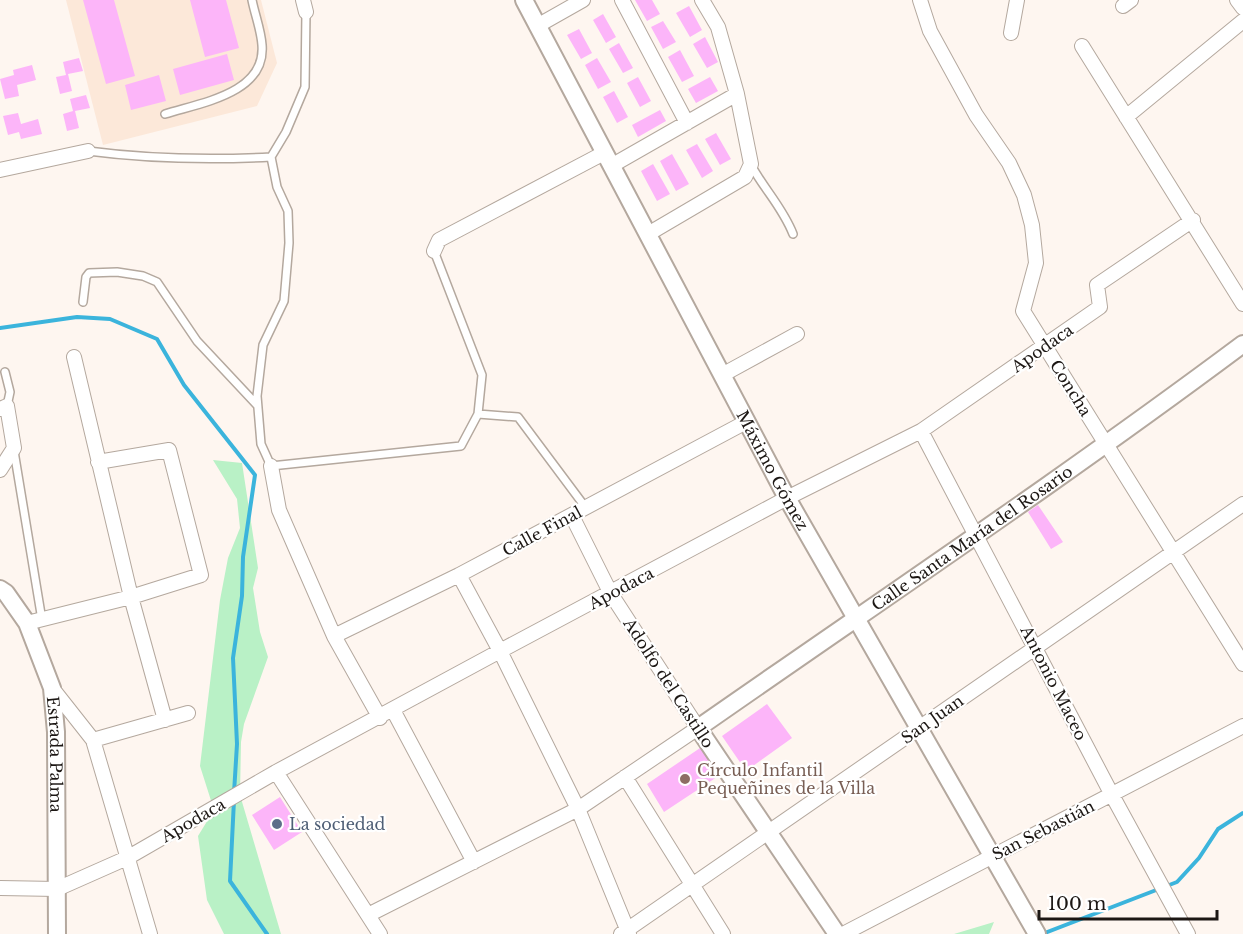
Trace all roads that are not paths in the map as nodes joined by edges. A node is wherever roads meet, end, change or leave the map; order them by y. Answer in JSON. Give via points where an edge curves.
{"nodes":[{"id":1,"x":252,"y":0,"type":"edge"},
{"id":2,"x":524,"y":0,"type":"edge"},
{"id":3,"x":583,"y":0,"type":"edge"},
{"id":4,"x":622,"y":0,"type":"edge"},
{"id":5,"x":702,"y":0,"type":"edge"},
{"id":6,"x":920,"y":0,"type":"edge"},
{"id":7,"x":1017,"y":0,"type":"edge"},
{"id":8,"x":1237,"y":0,"type":"edge"},
{"id":9,"x":305,"y":6,"type":"edge"},
{"id":10,"x":1243,"y":8,"type":"edge"},
{"id":11,"x":1243,"y":21,"type":"edge"},
{"id":12,"x":537,"y":26,"type":"junction"},
{"id":13,"x":1011,"y":33,"type":"dead end"},
{"id":14,"x":1082,"y":46,"type":"dead end"},
{"id":15,"x":737,"y":94,"type":"junction"},
{"id":16,"x":165,"y":114,"type":"dead end"},
{"id":17,"x":1126,"y":117,"type":"junction"},
{"id":18,"x":687,"y":123,"type":"junction"},
{"id":19,"x":88,"y":151,"type":"joint"},
{"id":20,"x":270,"y":157,"type":"junction"},
{"id":21,"x":608,"y":159,"type":"junction"},
{"id":22,"x":751,"y":164,"type":"junction"},
{"id":23,"x":0,"y":170,"type":"edge"},
{"id":24,"x":1192,"y":220,"type":"junction"},
{"id":25,"x":648,"y":234,"type":"junction"},
{"id":26,"x":793,"y":234,"type":"dead end"},
{"id":27,"x":434,"y":251,"type":"joint"},
{"id":28,"x":83,"y":302,"type":"dead end"},
{"id":29,"x":1243,"y":304,"type":"edge"},
{"id":30,"x":797,"y":334,"type":"dead end"},
{"id":31,"x":1243,"y":344,"type":"edge"},
{"id":32,"x":1045,"y":346,"type":"junction"},
{"id":33,"x":74,"y":357,"type":"dead end"},
{"id":34,"x":5,"y":372,"type":"dead end"},
{"id":35,"x":722,"y":375,"type":"junction"},
{"id":36,"x":256,"y":405,"type":"junction"},
{"id":37,"x":3,"y":407,"type":"edge"},
{"id":38,"x":478,"y":414,"type":"junction"},
{"id":39,"x":747,"y":422,"type":"junction"},
{"id":40,"x":921,"y":431,"type":"junction"},
{"id":41,"x":1107,"y":445,"type":"junction"},
{"id":42,"x":14,"y":448,"type":"junction"},
{"id":43,"x":98,"y":462,"type":"junction"},
{"id":44,"x":271,"y":466,"type":"junction"},
{"id":45,"x":0,"y":470,"type":"edge"},
{"id":46,"x":787,"y":498,"type":"junction"},
{"id":47,"x":1243,"y":504,"type":"edge"},
{"id":48,"x":586,"y":508,"type":"junction"},
{"id":49,"x":572,"y":516,"type":"junction"},
{"id":50,"x":975,"y":534,"type":"junction"},
{"id":51,"x":1173,"y":552,"type":"junction"},
{"id":52,"x":459,"y":574,"type":"junction"},
{"id":53,"x":0,"y":589,"type":"edge"},
{"id":54,"x":611,"y":594,"type":"junction"},
{"id":55,"x":131,"y":597,"type":"junction"},
{"id":56,"x":856,"y":618,"type":"junction"},
{"id":57,"x":34,"y":621,"type":"junction"},
{"id":58,"x":334,"y":636,"type":"junction"},
{"id":59,"x":1036,"y":647,"type":"junction"},
{"id":60,"x":500,"y":651,"type":"junction"},
{"id":61,"x":1243,"y":664,"type":"edge"},
{"id":62,"x":52,"y":688,"type":"junction"},
{"id":63,"x":393,"y":710,"type":"junction"},
{"id":64,"x":188,"y":713,"type":"dead end"},
{"id":65,"x":380,"y":718,"type":"junction"},
{"id":66,"x":165,"y":720,"type":"junction"},
{"id":67,"x":1243,"y":726,"type":"edge"},
{"id":68,"x":698,"y":728,"type":"junction"},
{"id":69,"x":918,"y":728,"type":"junction"},
{"id":70,"x":93,"y":740,"type":"junction"},
{"id":71,"x":276,"y":772,"type":"junction"},
{"id":72,"x":625,"y":777,"type":"junction"},
{"id":73,"x":1112,"y":795,"type":"junction"},
{"id":74,"x":578,"y":809,"type":"junction"},
{"id":75,"x":769,"y":832,"type":"junction"},
{"id":76,"x":992,"y":855,"type":"junction"},
{"id":77,"x":127,"y":858,"type":"junction"},
{"id":78,"x":474,"y":862,"type":"junction"},
{"id":79,"x":692,"y":884,"type":"junction"},
{"id":80,"x":0,"y":888,"type":"edge"},
{"id":81,"x":57,"y":890,"type":"junction"},
{"id":82,"x":368,"y":915,"type":"junction"},
{"id":83,"x":1036,"y":932,"type":"edge"},
{"id":84,"x":625,"y":933,"type":"edge"},
{"id":85,"x":57,"y":934,"type":"edge"},
{"id":86,"x":150,"y":934,"type":"edge"},
{"id":87,"x":380,"y":934,"type":"edge"},
{"id":88,"x":723,"y":934,"type":"edge"},
{"id":89,"x":837,"y":934,"type":"edge"},
{"id":90,"x":843,"y":934,"type":"edge"},
{"id":91,"x":1188,"y":934,"type":"edge"}],
"edges":[{"from":1,"to":16,"type":"lane","via":[[262,46],[259,65],[247,83],[221,97]]},
{"from":2,"to":12,"type":"street","name":"Máximo Gómez"},
{"from":3,"to":12,"type":"street"},
{"from":4,"to":18,"type":"street"},
{"from":5,"to":15,"type":"street","via":[[718,27]]},
{"from":6,"to":32,"type":"street","name":"Concha","via":[[930,31],[1024,195],[1036,262],[1022,310]]},
{"from":7,"to":13,"type":"street"},
{"from":8,"to":10,"type":"street"},
{"from":9,"to":20,"type":"lane","via":[[305,87],[286,132]]},
{"from":11,"to":17,"type":"street"},
{"from":12,"to":21,"type":"street","name":"Máximo Gómez"},
{"from":14,"to":17,"type":"street"},
{"from":15,"to":18,"type":"street"},
{"from":15,"to":22,"type":"street"},
{"from":17,"to":24,"type":"street"},
{"from":18,"to":21,"type":"street"},
{"from":19,"to":20,"type":"lane","via":[[135,158]]},
{"from":19,"to":23,"type":"street"},
{"from":20,"to":36,"type":"lane","via":[[276,187],[288,211],[288,278],[284,301],[263,345]]},
{"from":21,"to":25,"type":"street","name":"Máximo Gómez"},
{"from":21,"to":27,"type":"street","via":[[439,240]]},
{"from":22,"to":25,"type":"street","via":[[745,177]]},
{"from":22,"to":26,"type":"lane","via":[[763,188],[787,218]]},
{"from":24,"to":29,"type":"street"},
{"from":24,"to":32,"type":"street","name":"Apodaca","via":[[1097,285],[1100,307]]},
{"from":25,"to":35,"type":"street","name":"Máximo Gómez"},
{"from":27,"to":38,"type":"lane","via":[[482,375]]},
{"from":28,"to":36,"type":"lane","via":[[89,273],[117,272],[157,282],[198,341]]},
{"from":30,"to":35,"type":"street"},
{"from":31,"to":41,"type":"street","name":"Calle Santa María del Rosario"},
{"from":32,"to":40,"type":"street","name":"Apodaca"},
{"from":32,"to":41,"type":"street","name":"Concha"},
{"from":33,"to":43,"type":"street"},
{"from":34,"to":37,"type":"lane","via":[[10,392]]},
{"from":35,"to":39,"type":"street","name":"Máximo Gómez"},
{"from":36,"to":44,"type":"lane","via":[[261,444]]},
{"from":37,"to":42,"type":"street"},
{"from":38,"to":44,"type":"lane","via":[[461,446]]},
{"from":38,"to":48,"type":"lane","via":[[518,417]]},
{"from":39,"to":46,"type":"street","name":"Máximo Gómez"},
{"from":39,"to":48,"type":"street","name":"Calle Final"},
{"from":40,"to":46,"type":"street","name":"Apodaca"},
{"from":40,"to":50,"type":"street","name":"Antonio Maceo"},
{"from":41,"to":50,"type":"street","name":"Calle Santa María del Rosario"},
{"from":41,"to":51,"type":"street","name":"Concha"},
{"from":42,"to":45,"type":"street"},
{"from":42,"to":57,"type":"lane"},
{"from":43,"to":55,"type":"street"},
{"from":43,"to":55,"type":"street","via":[[170,450],[201,575]]},
{"from":44,"to":58,"type":"street","via":[[279,510]]},
{"from":46,"to":54,"type":"street","name":"Apodaca"},
{"from":46,"to":56,"type":"street","name":"Máximo Gómez"},
{"from":47,"to":51,"type":"street","name":"San Juan"},
{"from":48,"to":49,"type":"street","name":"Calle Final"},
{"from":49,"to":52,"type":"street","name":"Calle Final"},
{"from":49,"to":54,"type":"street","name":"Adolfo del Castillo"},
{"from":50,"to":56,"type":"street","name":"Calle Santa María del Rosario"},
{"from":50,"to":59,"type":"street","name":"Antonio Maceo"},
{"from":51,"to":59,"type":"street","name":"San Juan"},
{"from":51,"to":61,"type":"street","name":"Concha"},
{"from":52,"to":58,"type":"street","name":"Calle Final"},
{"from":52,"to":60,"type":"street"},
{"from":53,"to":57,"type":"street","name":"Estrada Palma"},
{"from":54,"to":60,"type":"street","name":"Apodaca"},
{"from":54,"to":68,"type":"street","name":"Adolfo del Castillo"},
{"from":55,"to":57,"type":"street"},
{"from":55,"to":66,"type":"street"},
{"from":56,"to":68,"type":"street","name":"Calle Santa María del Rosario"},
{"from":56,"to":69,"type":"street","name":"Máximo Gómez"},
{"from":57,"to":62,"type":"street","name":"Estrada Palma"},
{"from":58,"to":65,"type":"street"},
{"from":59,"to":69,"type":"street","name":"San Juan"},
{"from":59,"to":73,"type":"street","name":"Antonio Maceo"},
{"from":60,"to":63,"type":"street","name":"Apodaca"},
{"from":60,"to":74,"type":"street"},
{"from":62,"to":70,"type":"street"},
{"from":62,"to":81,"type":"street","name":"Estrada Palma"},
{"from":63,"to":65,"type":"street","name":"Apodaca"},
{"from":63,"to":78,"type":"street"},
{"from":64,"to":66,"type":"street"},
{"from":65,"to":71,"type":"street","name":"Apodaca"},
{"from":66,"to":70,"type":"street"},
{"from":67,"to":73,"type":"street","name":"San Sebastián"},
{"from":68,"to":72,"type":"street"},
{"from":68,"to":75,"type":"street","name":"Adolfo del Castillo"},
{"from":69,"to":75,"type":"street","name":"San Juan"},
{"from":69,"to":76,"type":"street","name":"Máximo Gómez"},
{"from":70,"to":77,"type":"street"},
{"from":71,"to":77,"type":"street","name":"Apodaca"},
{"from":71,"to":82,"type":"street"},
{"from":72,"to":74,"type":"street"},
{"from":72,"to":79,"type":"street"},
{"from":73,"to":76,"type":"street","name":"San Sebastián"},
{"from":73,"to":91,"type":"street","name":"Antonio Maceo"},
{"from":74,"to":78,"type":"street"},
{"from":74,"to":84,"type":"street"},
{"from":75,"to":79,"type":"street","name":"San Juan"},
{"from":75,"to":89,"type":"street","name":"Adolfo del Castillo"},
{"from":76,"to":83,"type":"street","name":"Máximo Gómez"},
{"from":76,"to":90,"type":"street","name":"San Sebastián"},
{"from":77,"to":81,"type":"street","name":"Apodaca"},
{"from":77,"to":86,"type":"street"},
{"from":78,"to":82,"type":"street"},
{"from":79,"to":84,"type":"street","name":"San Juan"},
{"from":79,"to":88,"type":"street"},
{"from":80,"to":81,"type":"street","name":"Apodaca"},
{"from":81,"to":85,"type":"street","name":"Estrada Palma"},
{"from":82,"to":87,"type":"street"}]}
